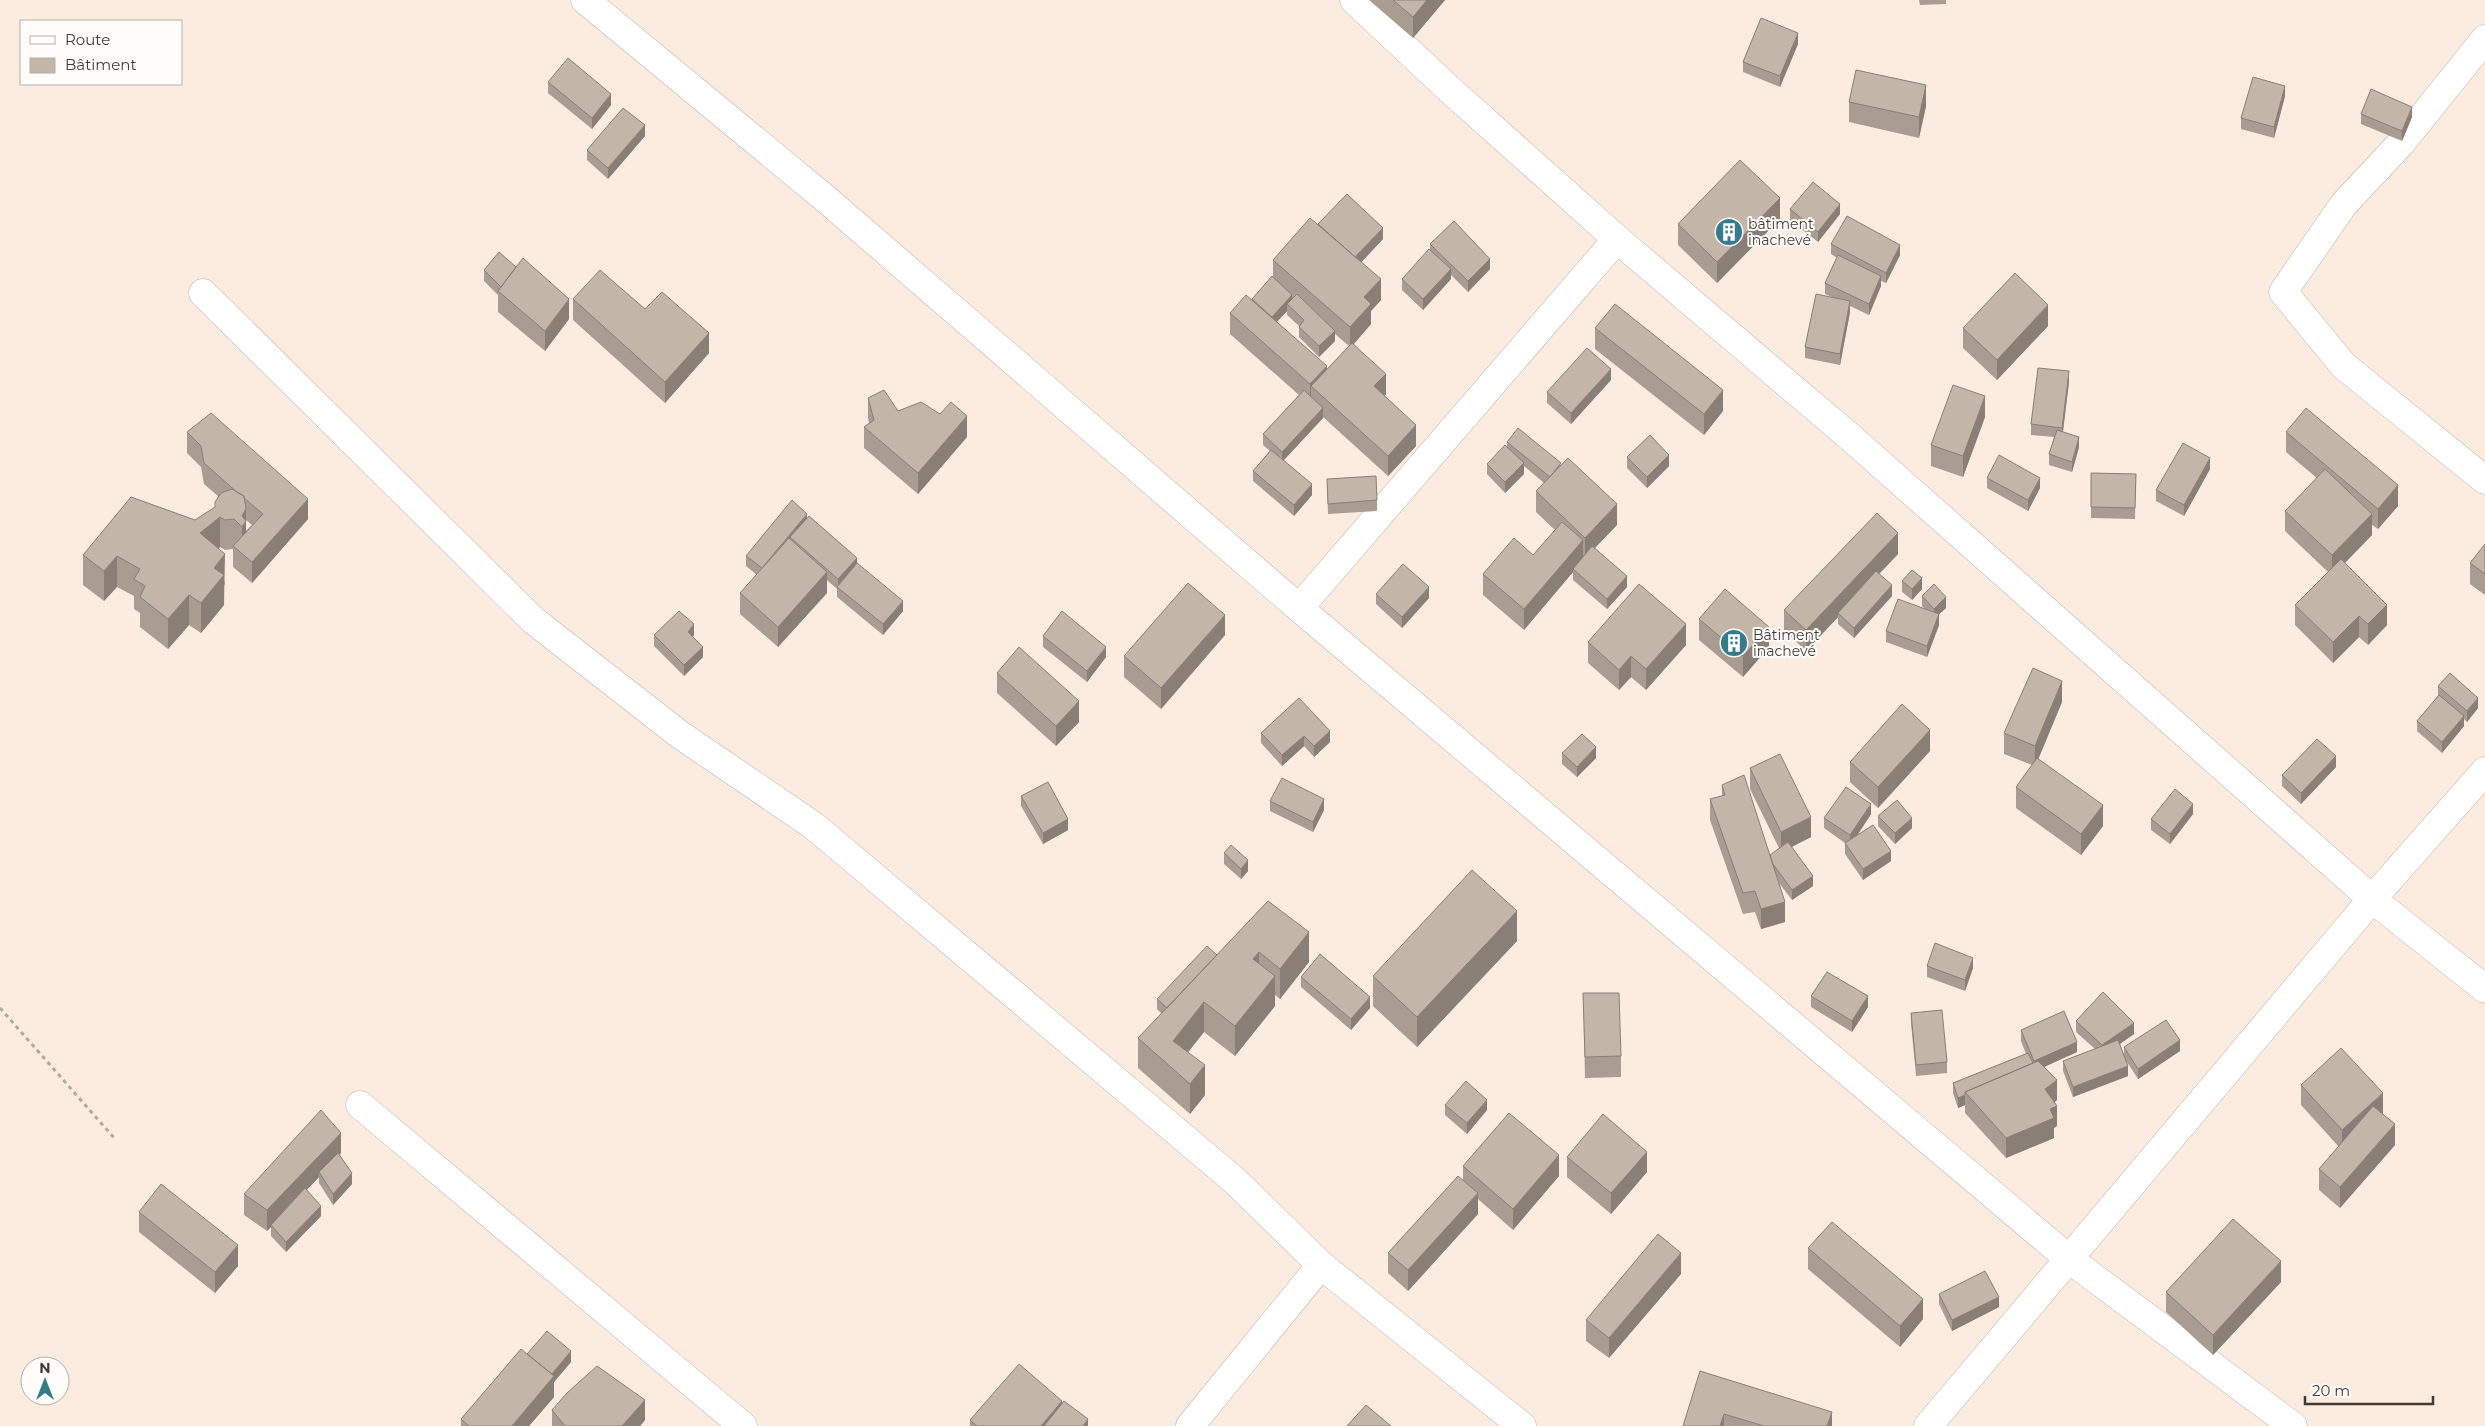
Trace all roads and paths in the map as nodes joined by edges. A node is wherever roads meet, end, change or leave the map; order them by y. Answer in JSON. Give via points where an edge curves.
{"nodes":[{"id":1,"x":585,"y":0,"type":"edge"},
{"id":2,"x":1354,"y":0,"type":"edge"},
{"id":3,"x":2485,"y":39,"type":"edge"},
{"id":4,"x":1617,"y":239,"type":"junction"},
{"id":5,"x":203,"y":293,"type":"dead end"},
{"id":6,"x":2485,"y":480,"type":"edge"},
{"id":7,"x":1299,"y":608,"type":"junction"},
{"id":8,"x":2485,"y":771,"type":"edge"},
{"id":9,"x":2372,"y":899,"type":"junction"},
{"id":10,"x":2485,"y":989,"type":"edge"},
{"id":11,"x":0,"y":1008,"type":"edge"},
{"id":12,"x":360,"y":1104,"type":"dead end"},
{"id":13,"x":116,"y":1140,"type":"dead end"},
{"id":14,"x":2069,"y":1259,"type":"junction"},
{"id":15,"x":1321,"y":1265,"type":"junction"},
{"id":16,"x":743,"y":1426,"type":"edge"},
{"id":17,"x":1190,"y":1426,"type":"edge"},
{"id":18,"x":1522,"y":1426,"type":"edge"},
{"id":19,"x":1928,"y":1426,"type":"edge"},
{"id":20,"x":2292,"y":1426,"type":"edge"}],
"edges":[{"from":1,"to":7,"type":"street","via":[[827,200]]},
{"from":2,"to":4,"type":"street"},
{"from":3,"to":6,"type":"street","via":[[2402,142],[2344,204],[2283,292],[2344,366]]},
{"from":4,"to":7,"type":"street"},
{"from":4,"to":9,"type":"street","via":[[1857,444]]},
{"from":5,"to":15,"type":"street","via":[[533,620],[679,734],[814,826],[1234,1180]]},
{"from":7,"to":14,"type":"street"},
{"from":8,"to":9,"type":"street"},
{"from":9,"to":10,"type":"street"},
{"from":9,"to":14,"type":"street"},
{"from":11,"to":13,"type":"path"},
{"from":12,"to":16,"type":"street"},
{"from":14,"to":19,"type":"street"},
{"from":14,"to":20,"type":"street"},
{"from":15,"to":17,"type":"street"},
{"from":15,"to":18,"type":"street"}]}
